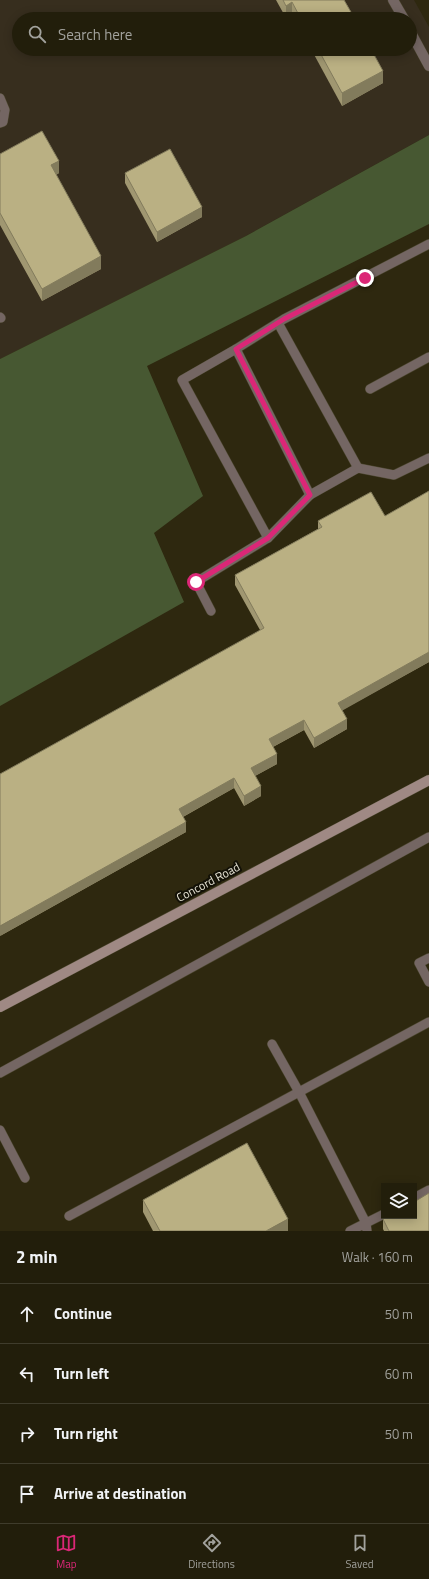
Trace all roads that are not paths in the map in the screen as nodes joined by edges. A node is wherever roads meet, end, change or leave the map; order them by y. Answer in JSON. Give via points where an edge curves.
{"nodes":[{"id":1,"x":393,"y":0,"type":"edge"},
{"id":2,"x":400,"y":12,"type":"edge"},
{"id":3,"x":417,"y":44,"type":"edge"},
{"id":4,"x":429,"y":66,"type":"edge"},
{"id":5,"x":0,"y":98,"type":"edge"},
{"id":6,"x":0,"y":123,"type":"edge"},
{"id":7,"x":429,"y":244,"type":"edge"},
{"id":8,"x":278,"y":323,"type":"junction"},
{"id":9,"x":236,"y":349,"type":"junction"},
{"id":10,"x":429,"y":357,"type":"edge"},
{"id":11,"x":370,"y":389,"type":"dead end"},
{"id":12,"x":429,"y":458,"type":"edge"},
{"id":13,"x":358,"y":468,"type":"junction"},
{"id":14,"x":310,"y":495,"type":"junction"},
{"id":15,"x":268,"y":538,"type":"junction"},
{"id":16,"x":211,"y":611,"type":"dead end"},
{"id":17,"x":429,"y":780,"type":"edge"},
{"id":18,"x":429,"y":837,"type":"edge"},
{"id":19,"x":429,"y":958,"type":"edge"},
{"id":20,"x":429,"y":982,"type":"edge"},
{"id":21,"x":0,"y":1007,"type":"edge"},
{"id":22,"x":429,"y":1022,"type":"edge"},
{"id":23,"x":272,"y":1044,"type":"dead end"},
{"id":24,"x":0,"y":1073,"type":"edge"},
{"id":25,"x":299,"y":1092,"type":"junction"},
{"id":26,"x":0,"y":1130,"type":"edge"},
{"id":27,"x":25,"y":1178,"type":"dead end"},
{"id":28,"x":429,"y":1190,"type":"edge"},
{"id":29,"x":417,"y":1196,"type":"edge"},
{"id":30,"x":70,"y":1216,"type":"dead end"},
{"id":31,"x":381,"y":1216,"type":"edge"},
{"id":32,"x":367,"y":1227,"type":"edge"},
{"id":33,"x":350,"y":1231,"type":"edge"}],
"edges":[{"from":1,"to":2,"type":"street"},
{"from":3,"to":4,"type":"street"},
{"from":5,"to":6,"type":"lane","via":[[5,110],[3,122]]},
{"from":7,"to":8,"type":"lane"},
{"from":8,"to":9,"type":"lane"},
{"from":8,"to":13,"type":"lane"},
{"from":9,"to":14,"type":"lane"},
{"from":9,"to":15,"type":"lane","via":[[182,380]]},
{"from":10,"to":11,"type":"lane"},
{"from":12,"to":13,"type":"lane","via":[[394,475]]},
{"from":13,"to":14,"type":"lane"},
{"from":14,"to":15,"type":"lane"},
{"from":15,"to":16,"type":"lane","via":[[196,582]]},
{"from":17,"to":21,"type":"street","name":"Concord Road"},
{"from":18,"to":24,"type":"lane"},
{"from":19,"to":20,"type":"lane","via":[[419,963]]},
{"from":22,"to":25,"type":"lane"},
{"from":23,"to":25,"type":"lane"},
{"from":25,"to":30,"type":"lane"},
{"from":25,"to":32,"type":"lane"},
{"from":26,"to":27,"type":"lane"},
{"from":28,"to":29,"type":"lane"},
{"from":31,"to":32,"type":"lane"},
{"from":32,"to":33,"type":"lane"}]}
